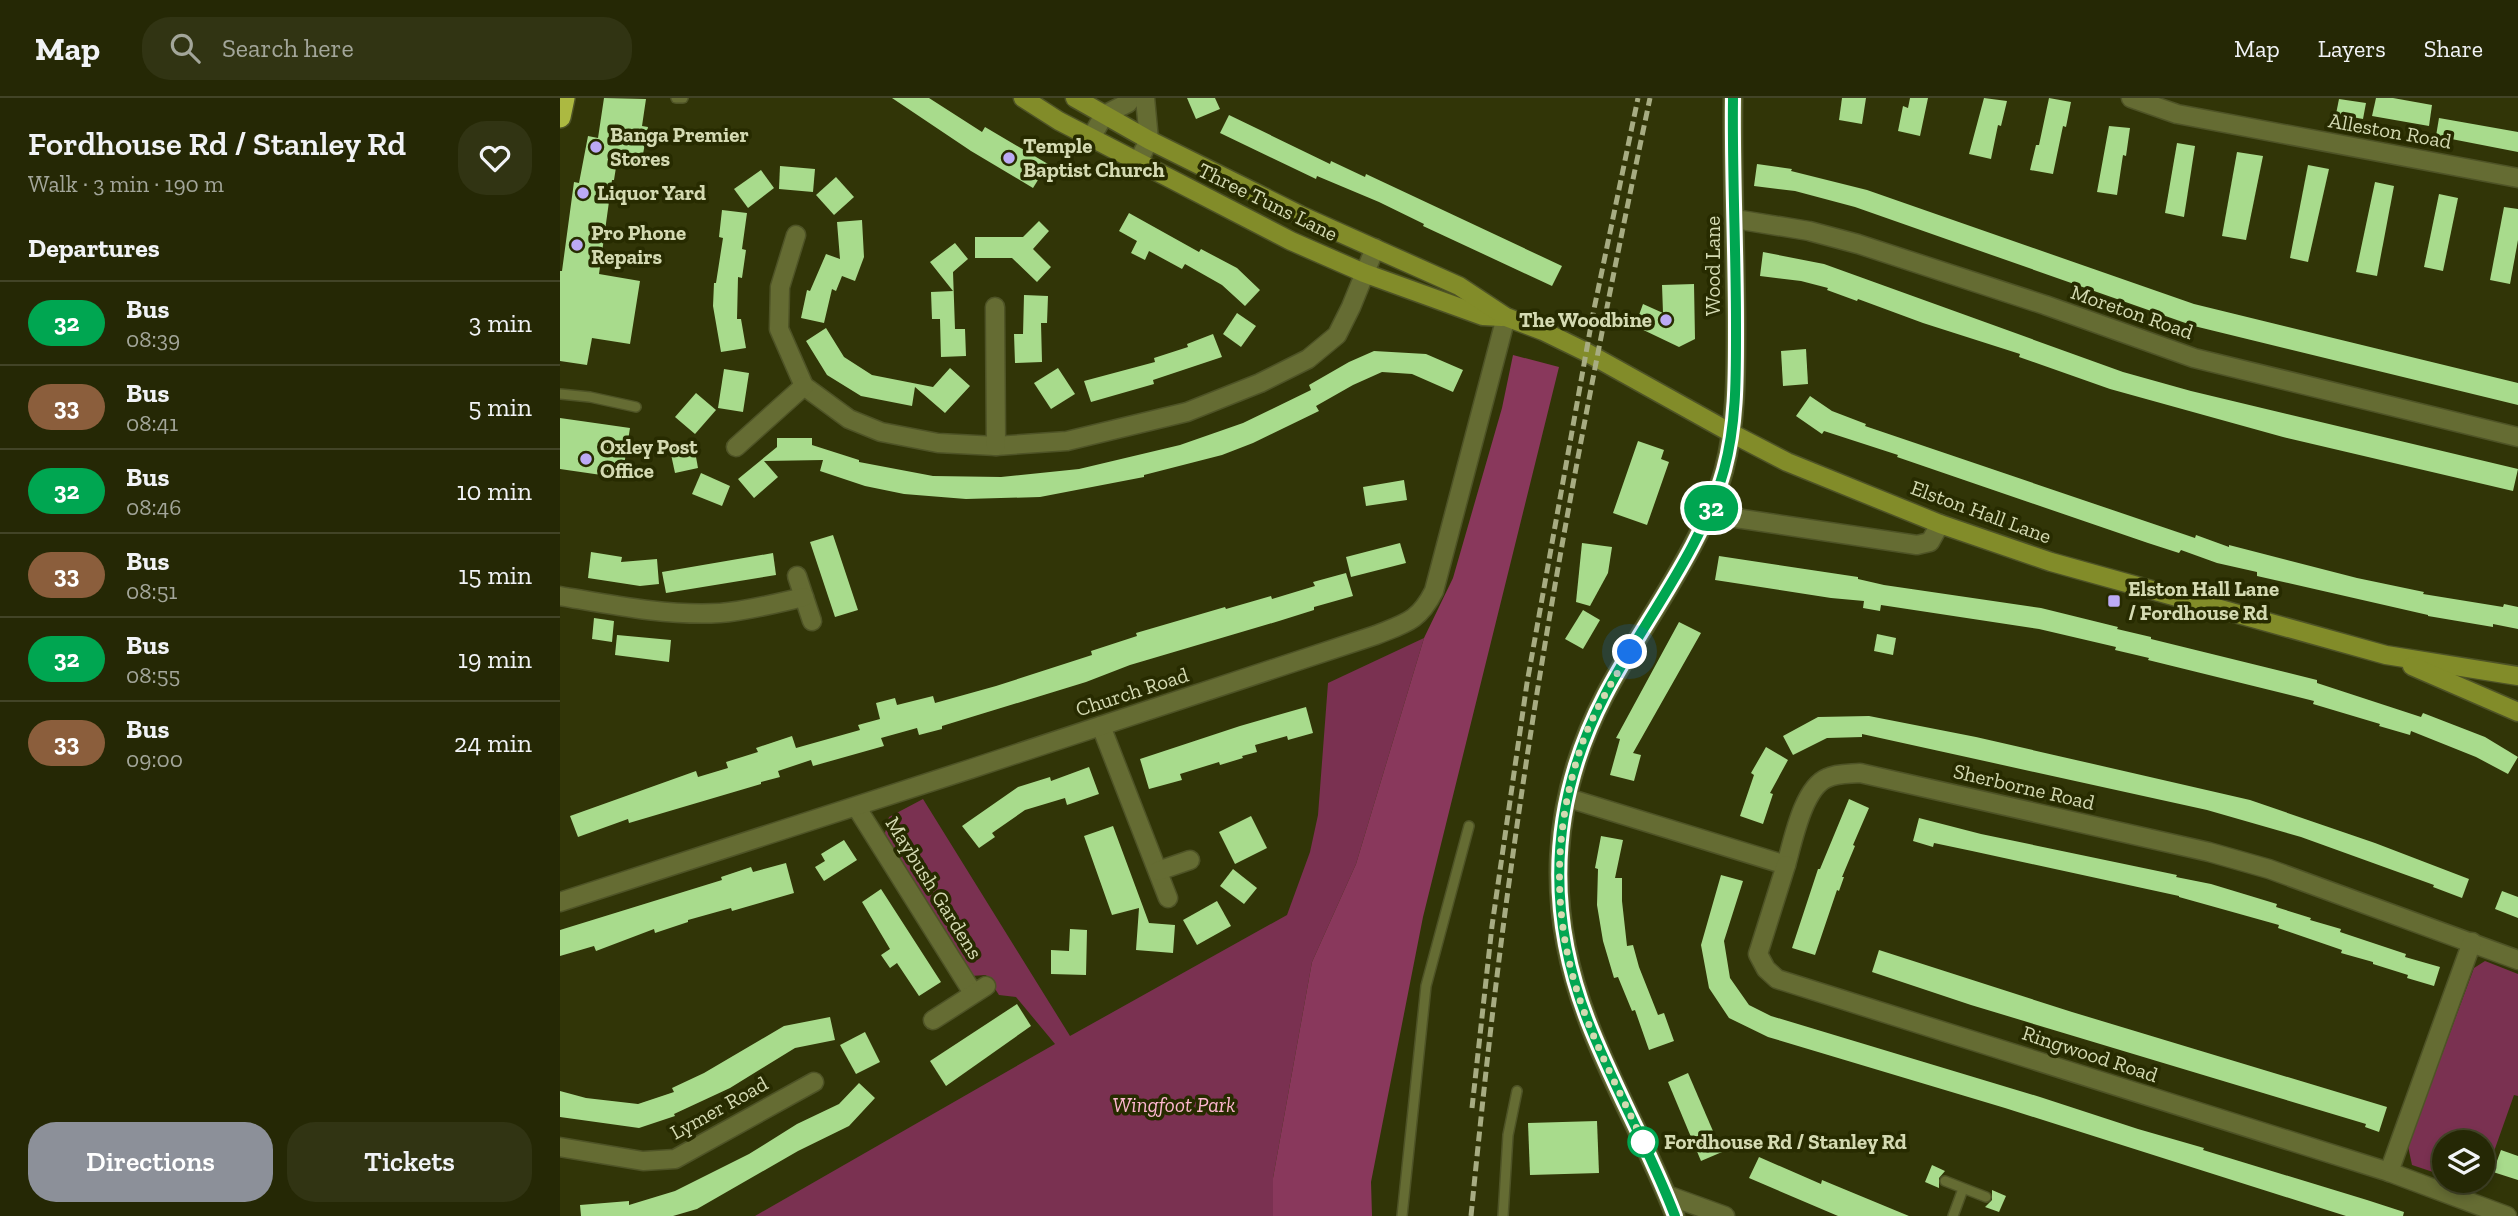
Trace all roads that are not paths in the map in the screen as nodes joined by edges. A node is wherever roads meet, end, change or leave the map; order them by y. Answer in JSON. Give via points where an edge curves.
{"nodes":[{"id":1,"x":564,"y":98,"type":"edge"},
{"id":2,"x":1023,"y":98,"type":"edge"},
{"id":3,"x":1075,"y":98,"type":"edge"},
{"id":4,"x":1132,"y":98,"type":"edge"},
{"id":5,"x":1145,"y":98,"type":"edge"},
{"id":6,"x":1733,"y":98,"type":"edge"},
{"id":7,"x":2131,"y":98,"type":"edge"},
{"id":8,"x":1104,"y":115,"type":"junction"},
{"id":9,"x":560,"y":117,"type":"edge"},
{"id":10,"x":1091,"y":138,"type":"junction"},
{"id":11,"x":1149,"y":140,"type":"junction"},
{"id":12,"x":1138,"y":162,"type":"junction"},
{"id":13,"x":2518,"y":178,"type":"edge"},
{"id":14,"x":1735,"y":219,"type":"junction"},
{"id":15,"x":796,"y":235,"type":"dead end"},
{"id":16,"x":1375,"y":248,"type":"junction"},
{"id":17,"x":1364,"y":273,"type":"junction"},
{"id":18,"x":995,"y":307,"type":"dead end"},
{"id":19,"x":1506,"y":317,"type":"junction"},
{"id":20,"x":1584,"y":351,"type":"joint"},
{"id":21,"x":804,"y":386,"type":"junction"},
{"id":22,"x":560,"y":394,"type":"edge"},
{"id":23,"x":636,"y":407,"type":"dead end"},
{"id":24,"x":1733,"y":435,"type":"junction"},
{"id":25,"x":2518,"y":436,"type":"edge"},
{"id":26,"x":996,"y":446,"type":"junction"},
{"id":27,"x":736,"y":447,"type":"dead end"},
{"id":28,"x":1709,"y":514,"type":"junction"},
{"id":29,"x":1940,"y":524,"type":"junction"},
{"id":30,"x":797,"y":576,"type":"dead end"},
{"id":31,"x":560,"y":596,"type":"edge"},
{"id":32,"x":804,"y":597,"type":"junction"},
{"id":33,"x":812,"y":621,"type":"dead end"},
{"id":34,"x":2386,"y":655,"type":"junction"},
{"id":35,"x":2518,"y":676,"type":"edge"},
{"id":36,"x":2518,"y":712,"type":"edge"},
{"id":37,"x":1101,"y":726,"type":"junction"},
{"id":38,"x":1568,"y":797,"type":"junction"},
{"id":39,"x":857,"y":808,"type":"junction"},
{"id":40,"x":1469,"y":825,"type":"dead end"},
{"id":41,"x":1190,"y":860,"type":"dead end"},
{"id":42,"x":1786,"y":864,"type":"junction"},
{"id":43,"x":1157,"y":871,"type":"junction"},
{"id":44,"x":1168,"y":898,"type":"dead end"},
{"id":45,"x":560,"y":902,"type":"edge"},
{"id":46,"x":2472,"y":943,"type":"junction"},
{"id":47,"x":2518,"y":960,"type":"edge"},
{"id":48,"x":933,"y":1020,"type":"dead end"},
{"id":49,"x":814,"y":1082,"type":"dead end"},
{"id":50,"x":1517,"y":1091,"type":"dead end"},
{"id":51,"x":560,"y":1147,"type":"edge"},
{"id":52,"x":2389,"y":1172,"type":"junction"},
{"id":53,"x":1945,"y":1181,"type":"dead end"},
{"id":54,"x":1963,"y":1189,"type":"junction"},
{"id":55,"x":1667,"y":1195,"type":"junction"},
{"id":56,"x":1986,"y":1197,"type":"dead end"},
{"id":57,"x":1402,"y":1216,"type":"edge"},
{"id":58,"x":1503,"y":1216,"type":"edge"},
{"id":59,"x":1675,"y":1216,"type":"edge"},
{"id":60,"x":1725,"y":1216,"type":"edge"},
{"id":61,"x":1952,"y":1216,"type":"edge"},
{"id":62,"x":2507,"y":1216,"type":"edge"}],
"edges":[{"from":1,"to":9,"type":"highway"},
{"from":2,"to":10,"type":"street","name":"Three Tuns Lane"},
{"from":3,"to":8,"type":"street","name":"Three Tuns Lane"},
{"from":4,"to":8,"type":"street"},
{"from":5,"to":11,"type":"street"},
{"from":6,"to":14,"type":"street","name":"Wood Lane"},
{"from":7,"to":13,"type":"street","name":"Alleston Road","via":[[2177,114]]},
{"from":8,"to":10,"type":"street"},
{"from":8,"to":11,"type":"street","name":"Three Tuns Lane"},
{"from":10,"to":12,"type":"street","name":"Three Tuns Lane"},
{"from":11,"to":12,"type":"street"},
{"from":11,"to":16,"type":"street","name":"Three Tuns Lane"},
{"from":12,"to":17,"type":"street","name":"Three Tuns Lane"},
{"from":14,"to":24,"type":"street","name":"Wood Lane"},
{"from":14,"to":25,"type":"street","name":"Moreton Road","via":[[1858,244],[2194,358]]},
{"from":15,"to":21,"type":"street","via":[[780,287],[779,329]]},
{"from":16,"to":17,"type":"street"},
{"from":16,"to":19,"type":"street","name":"Three Tuns Lane","via":[[1459,286]]},
{"from":17,"to":19,"type":"street","name":"Three Tuns Lane","via":[[1483,316]]},
{"from":17,"to":26,"type":"street","via":[[1337,335],[1308,359],[1260,383],[1187,412],[1129,428],[1067,442]]},
{"from":18,"to":26,"type":"street"},
{"from":19,"to":20,"type":"street","name":"Three Tuns Lane"},
{"from":19,"to":37,"type":"street","name":"Church Road","via":[[1439,576],[1424,610],[1376,635]]},
{"from":20,"to":24,"type":"street","name":"Elston Hall Lane"},
{"from":21,"to":26,"type":"street","via":[[849,419],[881,432],[938,443]]},
{"from":21,"to":27,"type":"street"},
{"from":22,"to":23,"type":"lane"},
{"from":24,"to":28,"type":"street","name":"Wood Lane"},
{"from":24,"to":29,"type":"street","name":"Elston Hall Lane"},
{"from":28,"to":29,"type":"street","via":[[1917,545],[1930,542]]},
{"from":28,"to":38,"type":"street","name":"Wood Lane","via":[[1605,695],[1581,746]]},
{"from":29,"to":34,"type":"street","name":"Elston Hall Lane","via":[[2075,569]]},
{"from":30,"to":32,"type":"street"},
{"from":31,"to":32,"type":"street","via":[[693,613],[721,613]]},
{"from":32,"to":33,"type":"street"},
{"from":34,"to":35,"type":"street","name":"Elston Hall Lane"},
{"from":34,"to":36,"type":"street","name":"Elston Hall Lane"},
{"from":37,"to":39,"type":"street","name":"Church Road"},
{"from":37,"to":43,"type":"street"},
{"from":38,"to":42,"type":"street"},
{"from":38,"to":55,"type":"street","name":"Wood Lane","via":[[1558,879],[1559,909],[1574,984]]},
{"from":39,"to":45,"type":"street","name":"Church Road"},
{"from":39,"to":48,"type":"street","name":"Maybush Gardens","via":[[980,990]]},
{"from":40,"to":57,"type":"lane","via":[[1426,986]]},
{"from":41,"to":43,"type":"street"},
{"from":42,"to":46,"type":"street","name":"Sherborne Road","via":[[1807,797],[1816,785],[1826,778],[1860,774],[2221,855]]},
{"from":42,"to":52,"type":"street","name":"Ringwood Road","via":[[1758,954],[1777,979]]},
{"from":43,"to":44,"type":"street"},
{"from":46,"to":47,"type":"street","name":"Sherborne Road"},
{"from":46,"to":52,"type":"street"},
{"from":49,"to":51,"type":"street","name":"Lymer Road","via":[[675,1159],[643,1161]]},
{"from":50,"to":58,"type":"lane","via":[[1508,1135]]},
{"from":52,"to":62,"type":"street","name":"Ringwood Road"},
{"from":53,"to":54,"type":"lane"},
{"from":54,"to":56,"type":"lane"},
{"from":54,"to":61,"type":"lane"},
{"from":55,"to":59,"type":"street","name":"Wood Lane"},
{"from":55,"to":60,"type":"street"}]}
